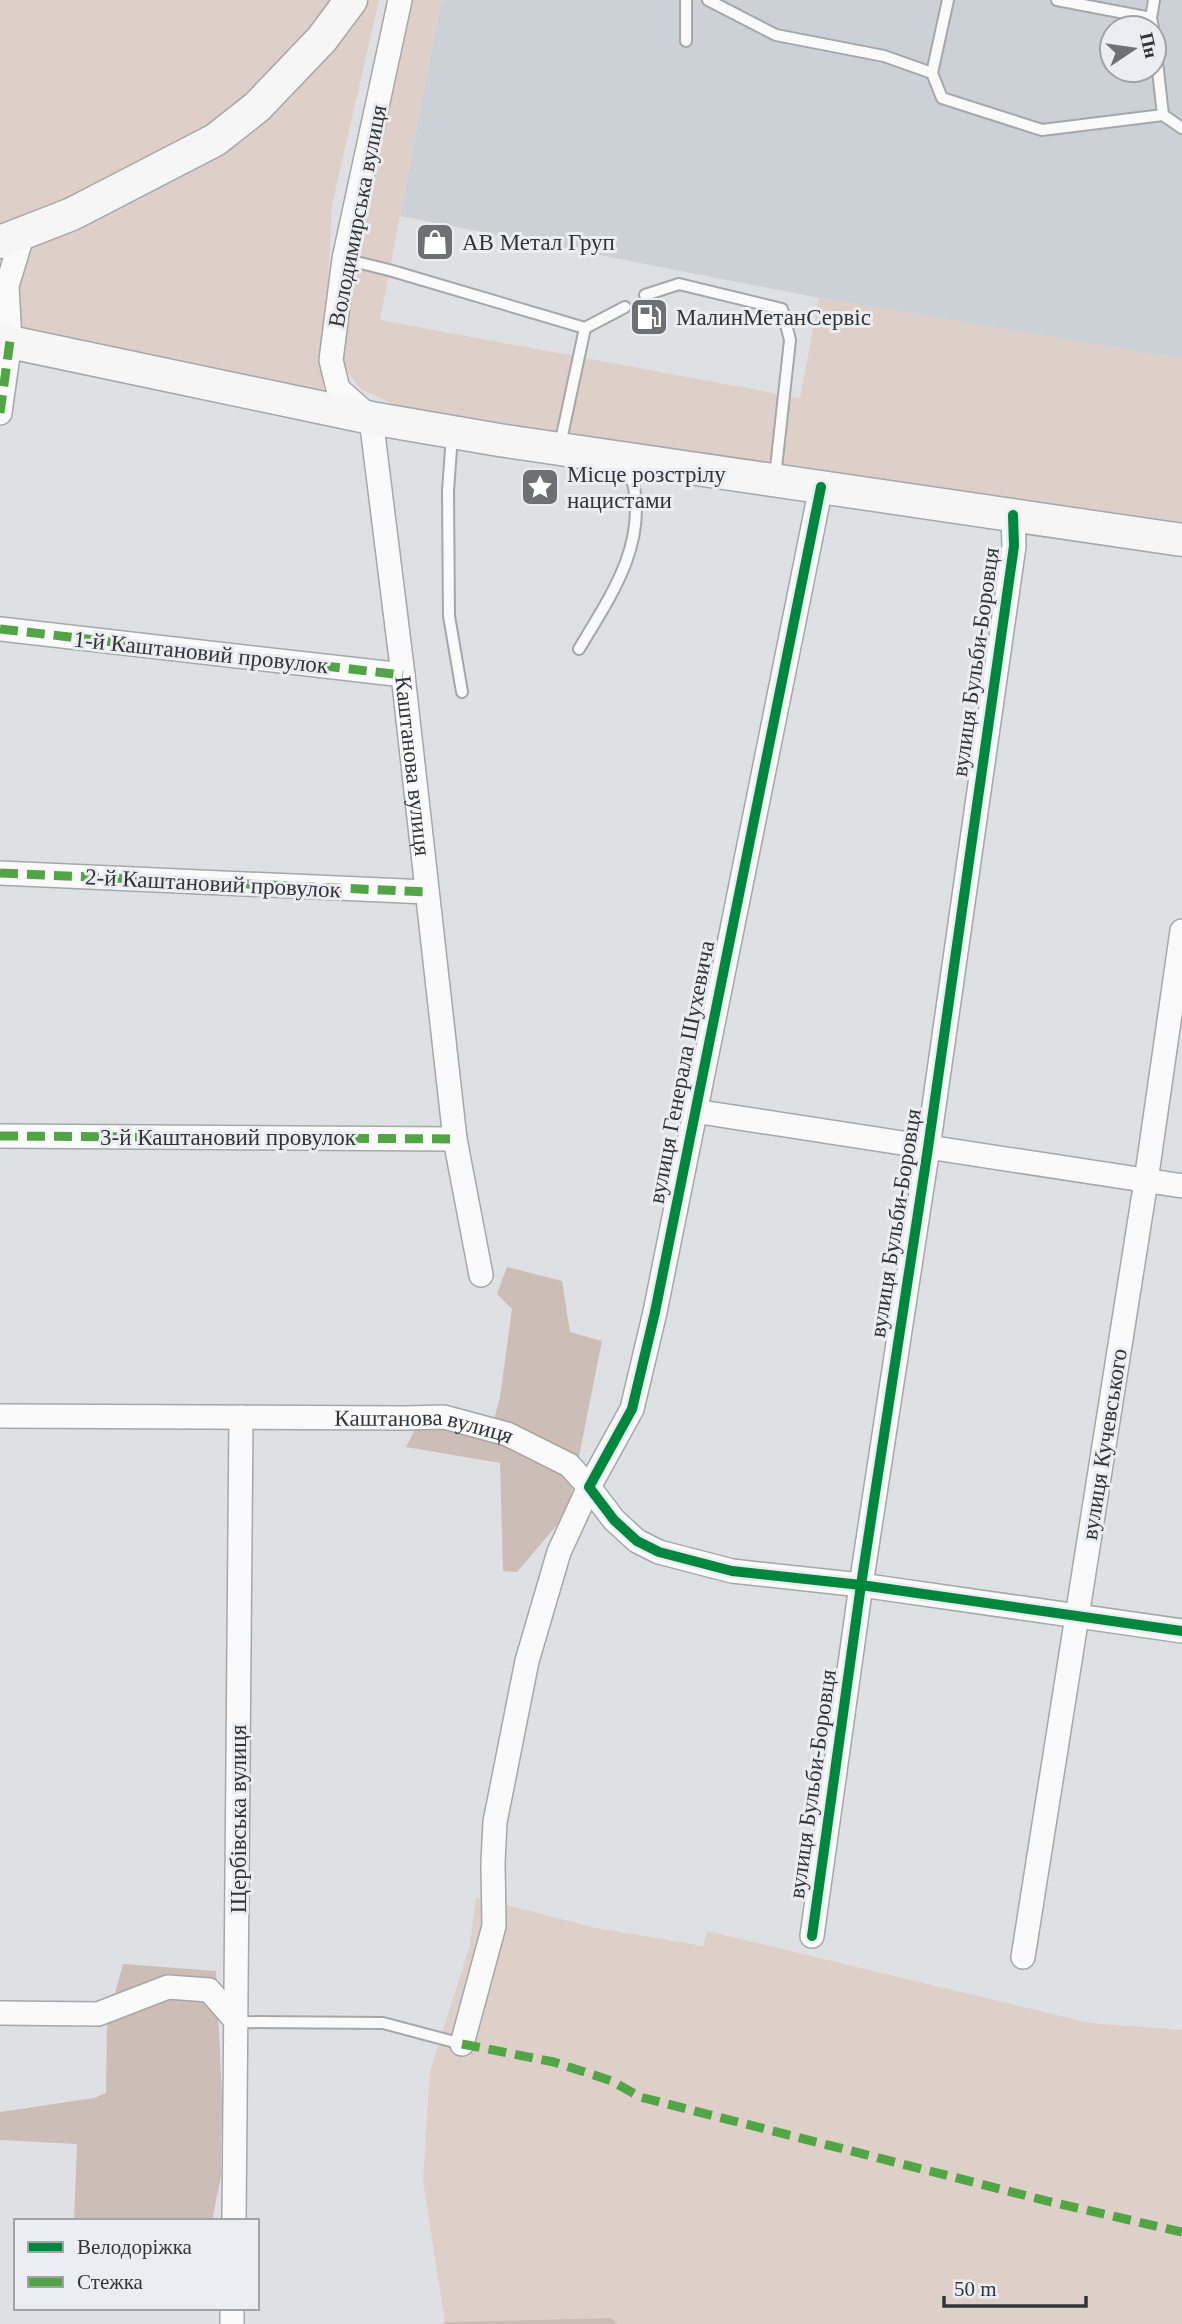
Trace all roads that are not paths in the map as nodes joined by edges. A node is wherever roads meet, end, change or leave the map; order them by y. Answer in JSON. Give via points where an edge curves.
{"nodes":[{"id":1,"x":351,"y":0,"type":"edge"},
{"id":2,"x":400,"y":0,"type":"edge"},
{"id":3,"x":686,"y":0,"type":"edge"},
{"id":4,"x":708,"y":0,"type":"edge"},
{"id":5,"x":948,"y":0,"type":"edge"},
{"id":6,"x":1057,"y":0,"type":"edge"},
{"id":7,"x":1115,"y":14,"type":"edge"},
{"id":8,"x":686,"y":40,"type":"dead end"},
{"id":9,"x":932,"y":74,"type":"junction"},
{"id":10,"x":1160,"y":84,"type":"edge"},
{"id":11,"x":1163,"y":115,"type":"junction"},
{"id":12,"x":1182,"y":128,"type":"edge"},
{"id":13,"x":12,"y":237,"type":"edge"},
{"id":14,"x":344,"y":259,"type":"junction"},
{"id":15,"x":645,"y":295,"type":"dead end"},
{"id":16,"x":625,"y":307,"type":"dead end"},
{"id":17,"x":585,"y":328,"type":"junction"},
{"id":18,"x":5,"y":341,"type":"edge"},
{"id":19,"x":0,"y":413,"type":"edge"},
{"id":20,"x":371,"y":418,"type":"junction"},
{"id":21,"x":452,"y":432,"type":"junction"},
{"id":22,"x":560,"y":448,"type":"junction"},
{"id":23,"x":621,"y":456,"type":"junction"},
{"id":24,"x":774,"y":480,"type":"junction"},
{"id":25,"x":821,"y":487,"type":"junction"},
{"id":26,"x":1013,"y":515,"type":"junction"},
{"id":27,"x":1182,"y":540,"type":"edge"},
{"id":28,"x":0,"y":629,"type":"edge"},
{"id":29,"x":579,"y":649,"type":"dead end"},
{"id":30,"x":403,"y":675,"type":"junction"},
{"id":31,"x":462,"y":692,"type":"dead end"},
{"id":32,"x":0,"y":873,"type":"edge"},
{"id":33,"x":427,"y":892,"type":"junction"},
{"id":34,"x":1182,"y":931,"type":"edge"},
{"id":35,"x":694,"y":1111,"type":"junction"},
{"id":36,"x":0,"y":1136,"type":"edge"},
{"id":37,"x":455,"y":1139,"type":"junction"},
{"id":38,"x":928,"y":1148,"type":"junction"},
{"id":39,"x":1146,"y":1181,"type":"junction"},
{"id":40,"x":1182,"y":1186,"type":"edge"},
{"id":41,"x":481,"y":1275,"type":"dead end"},
{"id":42,"x":0,"y":1416,"type":"edge"},
{"id":43,"x":241,"y":1417,"type":"junction"},
{"id":44,"x":589,"y":1487,"type":"junction"},
{"id":45,"x":862,"y":1585,"type":"junction"},
{"id":46,"x":1077,"y":1615,"type":"junction"},
{"id":47,"x":1182,"y":1631,"type":"edge"},
{"id":48,"x":812,"y":1936,"type":"dead end"},
{"id":49,"x":1023,"y":1957,"type":"dead end"},
{"id":50,"x":0,"y":2013,"type":"edge"},
{"id":51,"x":237,"y":2022,"type":"junction"},
{"id":52,"x":462,"y":2044,"type":"joint"},
{"id":53,"x":234,"y":2219,"type":"edge"}],
"edges":[{"from":1,"to":13,"type":"street","via":[[322,39],[257,107],[215,140],[72,214]]},
{"from":2,"to":14,"type":"street","name":"Володимирська вулиця"},
{"from":3,"to":8,"type":"lane"},
{"from":4,"to":9,"type":"lane","via":[[776,35],[884,56]]},
{"from":5,"to":9,"type":"lane"},
{"from":6,"to":7,"type":"lane"},
{"from":9,"to":11,"type":"lane","via":[[942,98],[1042,130]]},
{"from":10,"to":11,"type":"lane"},
{"from":11,"to":12,"type":"lane"},
{"from":13,"to":18,"type":"street"},
{"from":14,"to":17,"type":"lane"},
{"from":14,"to":20,"type":"street","name":"Володимирська вулиця","via":[[331,360],[338,389]]},
{"from":15,"to":24,"type":"lane","via":[[679,284],[782,309],[790,340]]},
{"from":16,"to":17,"type":"lane"},
{"from":17,"to":22,"type":"lane"},
{"from":18,"to":19,"type":"street"},
{"from":18,"to":20,"type":"street"},
{"from":20,"to":21,"type":"street"},
{"from":20,"to":30,"type":"street","name":"Каштанова вулиця"},
{"from":21,"to":22,"type":"street"},
{"from":21,"to":31,"type":"lane","via":[[449,616]]},
{"from":22,"to":23,"type":"street"},
{"from":23,"to":24,"type":"street"},
{"from":23,"to":29,"type":"lane","via":[[633,485],[636,523],[623,574]]},
{"from":24,"to":25,"type":"street"},
{"from":25,"to":26,"type":"street"},
{"from":25,"to":35,"type":"street","name":"вулиця Генерала Шухевича"},
{"from":26,"to":27,"type":"street"},
{"from":26,"to":38,"type":"street","name":"вулиця Бульби-Боровця","via":[[1014,546]]},
{"from":28,"to":30,"type":"street","name":"1-й Каштановий провулок"},
{"from":30,"to":33,"type":"street","name":"Каштанова вулиця"},
{"from":32,"to":33,"type":"street","name":"2-й Каштановий провулок"},
{"from":33,"to":37,"type":"street","name":"Каштанова вулиця"},
{"from":34,"to":39,"type":"street","name":"вулиця Кучевського"},
{"from":35,"to":38,"type":"street"},
{"from":35,"to":44,"type":"street","name":"вулиця Генерала Шухевича","via":[[632,1409]]},
{"from":36,"to":37,"type":"street","name":"3-й Каштановий провулок"},
{"from":37,"to":41,"type":"street","name":"Каштанова вулиця"},
{"from":38,"to":39,"type":"street"},
{"from":38,"to":45,"type":"street","name":"вулиця Бульби-Боровця"},
{"from":39,"to":40,"type":"street"},
{"from":39,"to":46,"type":"street","name":"вулиця Кучевського"},
{"from":42,"to":43,"type":"street","name":"Каштанова вулиця"},
{"from":43,"to":44,"type":"street","name":"Каштанова вулиця","via":[[444,1417],[507,1434],[538,1448],[569,1465]]},
{"from":43,"to":51,"type":"street","name":"Щербівська вулиця"},
{"from":44,"to":45,"type":"street","via":[[614,1520],[637,1541],[659,1552],[732,1571]]},
{"from":44,"to":52,"type":"street","name":"вулиця Генерала Шухевича","via":[[559,1552],[527,1661],[495,1822],[494,1926]]},
{"from":45,"to":46,"type":"street"},
{"from":45,"to":48,"type":"street","name":"вулиця Бульби-Боровця"},
{"from":46,"to":47,"type":"street"},
{"from":46,"to":49,"type":"street","name":"вулиця Кучевського"},
{"from":50,"to":51,"type":"street","via":[[98,2014],[168,1987],[209,1990]]},
{"from":51,"to":52,"type":"lane","via":[[383,2023]]},
{"from":51,"to":53,"type":"street","name":"Щербівська вулиця"}]}
